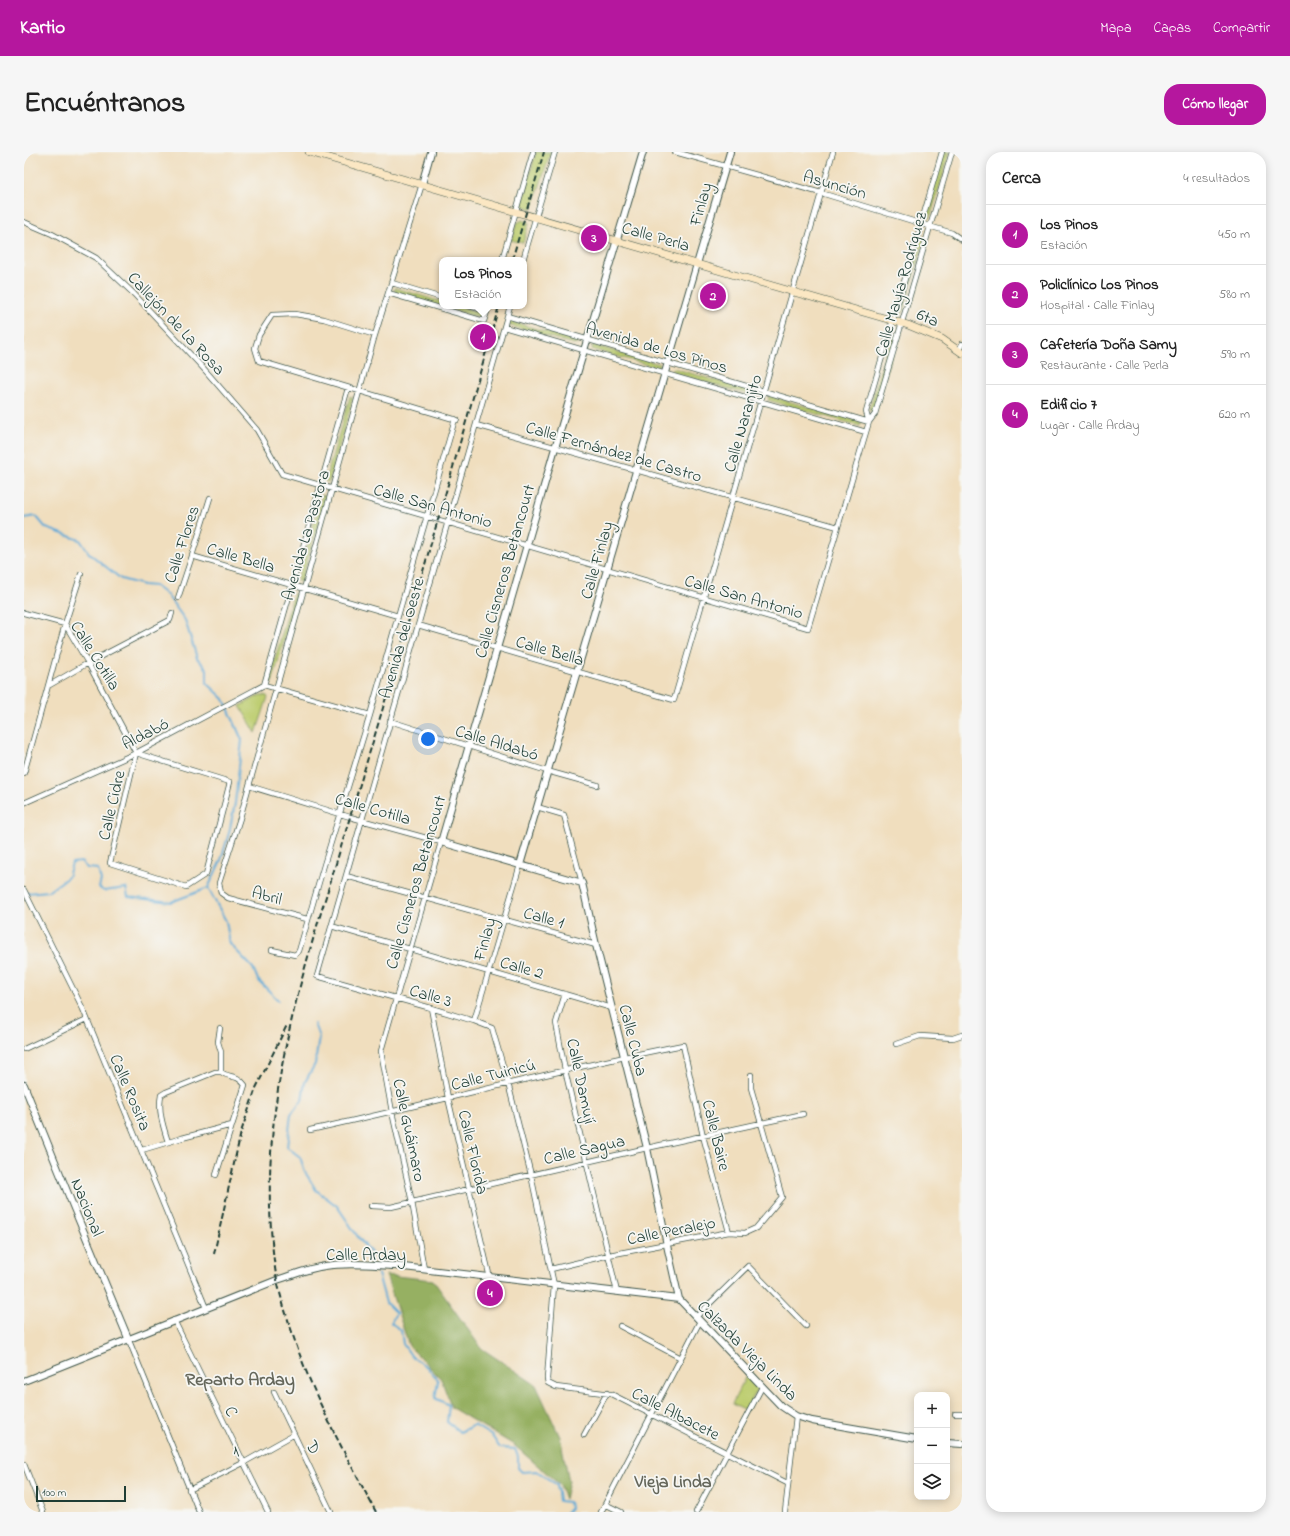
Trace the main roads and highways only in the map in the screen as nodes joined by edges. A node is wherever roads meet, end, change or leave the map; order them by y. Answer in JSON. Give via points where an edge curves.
{"nodes":[{"id":1,"x":309,"y":152,"type":"edge"},
{"id":2,"x":902,"y":323,"type":"joint"},
{"id":3,"x":961,"y":349,"type":"edge"}],
"edges":[{"from":1,"to":2,"type":"main road","name":"Calle Perla"},
{"from":2,"to":3,"type":"main road","name":"6ta","via":[[933,334]]}]}
